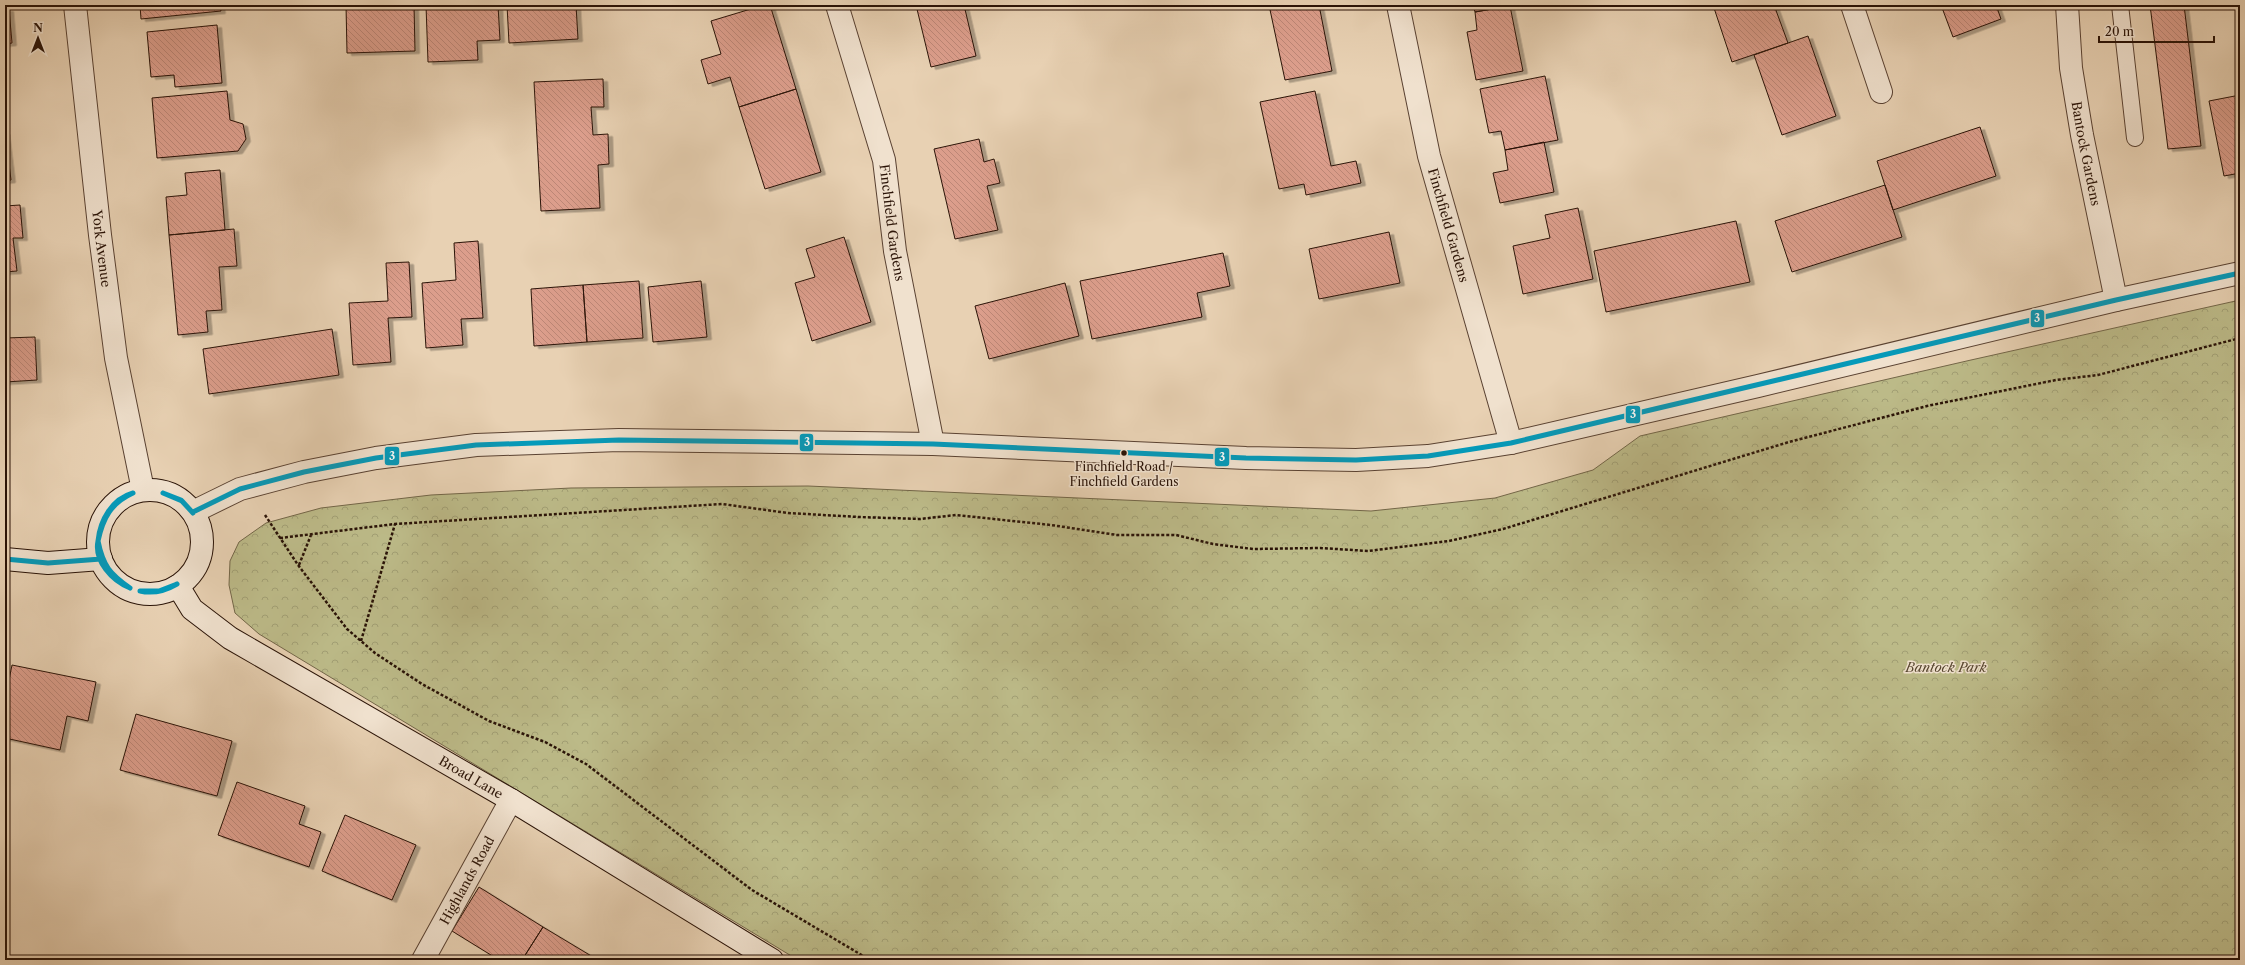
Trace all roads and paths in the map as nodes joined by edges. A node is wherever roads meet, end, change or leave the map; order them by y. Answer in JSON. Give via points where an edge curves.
{"nodes":[{"id":1,"x":75,"y":5,"type":"edge"},
{"id":2,"x":837,"y":5,"type":"edge"},
{"id":3,"x":1398,"y":5,"type":"edge"},
{"id":4,"x":1852,"y":5,"type":"edge"},
{"id":5,"x":2067,"y":5,"type":"edge"},
{"id":6,"x":2120,"y":5,"type":"edge"},
{"id":7,"x":1881,"y":92,"type":"dead end"},
{"id":8,"x":2135,"y":138,"type":"dead end"},
{"id":9,"x":2240,"y":273,"type":"edge"},
{"id":10,"x":2116,"y":300,"type":"junction"},
{"id":11,"x":1511,"y":443,"type":"junction"},
{"id":12,"x":933,"y":444,"type":"junction"},
{"id":13,"x":240,"y":489,"type":"junction"},
{"id":14,"x":143,"y":490,"type":"junction"},
{"id":15,"x":193,"y":512,"type":"junction"},
{"id":16,"x":396,"y":524,"type":"dead end"},
{"id":17,"x":311,"y":535,"type":"dead end"},
{"id":18,"x":5,"y":559,"type":"edge"},
{"id":19,"x":101,"y":559,"type":"junction"},
{"id":20,"x":298,"y":565,"type":"junction"},
{"id":21,"x":178,"y":586,"type":"junction"},
{"id":22,"x":361,"y":641,"type":"junction"},
{"id":23,"x":511,"y":800,"type":"junction"},
{"id":24,"x":423,"y":960,"type":"edge"},
{"id":25,"x":772,"y":960,"type":"edge"},
{"id":26,"x":870,"y":960,"type":"edge"}],
"edges":[{"from":1,"to":14,"type":"street","name":"York Avenue","via":[[115,351]]},
{"from":2,"to":12,"type":"street","name":"Finchfield Gardens","via":[[884,160],[895,251]]},
{"from":3,"to":11,"type":"street","name":"Finchfield Gardens","via":[[1429,156]]},
{"from":4,"to":7,"type":"street"},
{"from":5,"to":10,"type":"street","name":"Bantock Gardens","via":[[2071,68],[2082,135]]},
{"from":6,"to":8,"type":"lane"},
{"from":9,"to":10,"type":"street"},
{"from":10,"to":11,"type":"street"},
{"from":11,"to":12,"type":"street","via":[[1428,456],[1356,460],[1246,458]]},
{"from":12,"to":13,"type":"street","via":[[620,440],[476,445],[376,458],[304,472]]},
{"from":13,"to":15,"type":"street"},
{"from":13,"to":20,"type":"path","via":[[266,516]]},
{"from":14,"to":15,"type":"street","via":[[158,490],[172,495]]},
{"from":14,"to":19,"type":"street","via":[[116,503],[106,515],[99,529],[98,545]]},
{"from":15,"to":21,"type":"street","via":[[200,527],[202,544],[199,560],[191,575]]},
{"from":16,"to":22,"type":"path"},
{"from":17,"to":20,"type":"path"},
{"from":18,"to":19,"type":"street","via":[[48,563]]},
{"from":19,"to":21,"type":"street","via":[[108,574],[133,592],[156,593]]},
{"from":20,"to":22,"type":"path","via":[[347,629]]},
{"from":21,"to":23,"type":"street","name":"Broad Lane","via":[[192,609],[230,638]]},
{"from":22,"to":26,"type":"path","via":[[422,684],[470,711],[545,742],[586,764],[752,890]]},
{"from":23,"to":24,"type":"street","name":"Highlands Road"},
{"from":23,"to":25,"type":"street","name":"Broad Lane"}]}
